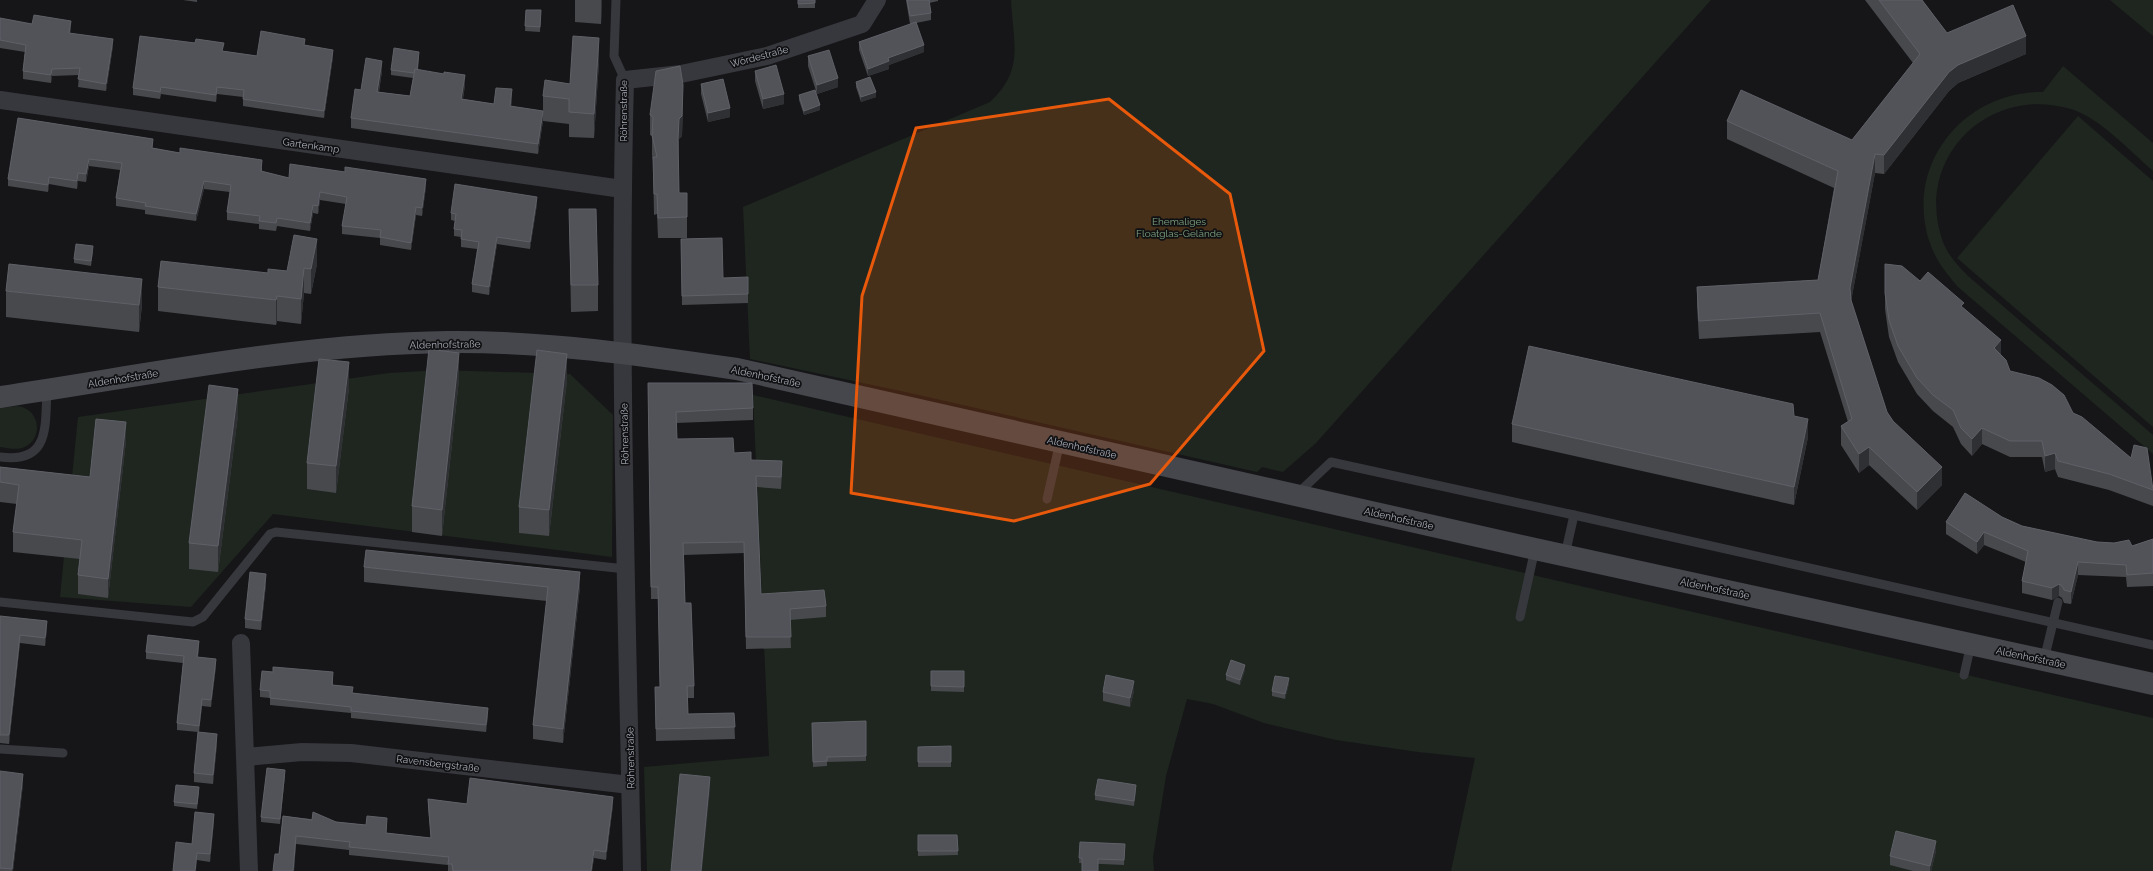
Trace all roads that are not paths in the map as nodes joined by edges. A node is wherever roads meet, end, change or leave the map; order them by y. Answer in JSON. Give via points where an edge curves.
{"nodes":[{"id":1,"x":616,"y":0,"type":"edge"},
{"id":2,"x":877,"y":0,"type":"edge"},
{"id":3,"x":625,"y":80,"type":"junction"},
{"id":4,"x":0,"y":100,"type":"edge"},
{"id":5,"x":622,"y":189,"type":"junction"},
{"id":6,"x":622,"y":353,"type":"junction"},
{"id":7,"x":47,"y":390,"type":"junction"},
{"id":8,"x":0,"y":397,"type":"edge"},
{"id":9,"x":1060,"y":442,"type":"junction"},
{"id":10,"x":0,"y":457,"type":"edge"},
{"id":11,"x":1296,"y":495,"type":"junction"},
{"id":12,"x":1047,"y":499,"type":"dead end"},
{"id":13,"x":1574,"y":515,"type":"junction"},
{"id":14,"x":1535,"y":548,"type":"junction"},
{"id":15,"x":1565,"y":555,"type":"junction"},
{"id":16,"x":626,"y":569,"type":"junction"},
{"id":17,"x":0,"y":602,"type":"edge"},
{"id":18,"x":2058,"y":602,"type":"dead end"},
{"id":19,"x":1520,"y":617,"type":"dead end"},
{"id":20,"x":2054,"y":623,"type":"junction"},
{"id":21,"x":241,"y":643,"type":"dead end"},
{"id":22,"x":1971,"y":644,"type":"junction"},
{"id":23,"x":2153,"y":645,"type":"edge"},
{"id":24,"x":2044,"y":660,"type":"junction"},
{"id":25,"x":1964,"y":675,"type":"dead end"},
{"id":26,"x":2153,"y":684,"type":"edge"},
{"id":27,"x":0,"y":749,"type":"edge"},
{"id":28,"x":63,"y":753,"type":"dead end"},
{"id":29,"x":246,"y":757,"type":"junction"},
{"id":30,"x":630,"y":785,"type":"junction"},
{"id":31,"x":249,"y":871,"type":"edge"},
{"id":32,"x":632,"y":871,"type":"edge"}],
"edges":[{"from":1,"to":3,"type":"lane","name":"Röhrenstraße","via":[[614,56]]},
{"from":2,"to":3,"type":"street","name":"Wördestraße","via":[[862,24],[767,56],[681,74]]},
{"from":3,"to":5,"type":"street","name":"Röhrenstraße"},
{"from":4,"to":5,"type":"street","name":"Gartenkamp"},
{"from":5,"to":6,"type":"street","name":"Röhrenstraße"},
{"from":6,"to":7,"type":"street","name":"Aldenhofstraße","via":[[514,344],[448,342],[371,346],[275,355]]},
{"from":6,"to":9,"type":"street","name":"Aldenhofstraße","via":[[737,369]]},
{"from":6,"to":16,"type":"street","name":"Röhrenstraße"},
{"from":7,"to":8,"type":"street","name":"Aldenhofstraße"},
{"from":7,"to":10,"type":"lane","via":[[45,426],[41,442],[33,453],[18,458]]},
{"from":9,"to":11,"type":"street","name":"Aldenhofstraße"},
{"from":9,"to":12,"type":"lane"},
{"from":11,"to":13,"type":"lane","via":[[1331,462]]},
{"from":11,"to":14,"type":"street","name":"Aldenhofstraße"},
{"from":13,"to":15,"type":"lane"},
{"from":13,"to":20,"type":"lane"},
{"from":14,"to":15,"type":"street","name":"Aldenhofstraße"},
{"from":14,"to":19,"type":"lane"},
{"from":15,"to":22,"type":"street","name":"Aldenhofstraße"},
{"from":16,"to":17,"type":"lane","via":[[276,532],[270,534],[203,618],[193,622]]},
{"from":16,"to":30,"type":"street","name":"Röhrenstraße"},
{"from":18,"to":20,"type":"lane"},
{"from":20,"to":23,"type":"lane"},
{"from":20,"to":24,"type":"lane"},
{"from":21,"to":29,"type":"street"},
{"from":22,"to":24,"type":"street","name":"Aldenhofstraße"},
{"from":22,"to":25,"type":"lane"},
{"from":24,"to":26,"type":"street","name":"Aldenhofstraße"},
{"from":27,"to":28,"type":"lane"},
{"from":29,"to":30,"type":"street","name":"Ravensbergstraße","via":[[302,752],[351,753]]},
{"from":29,"to":31,"type":"street"},
{"from":30,"to":32,"type":"street","name":"Röhrenstraße"}]}
